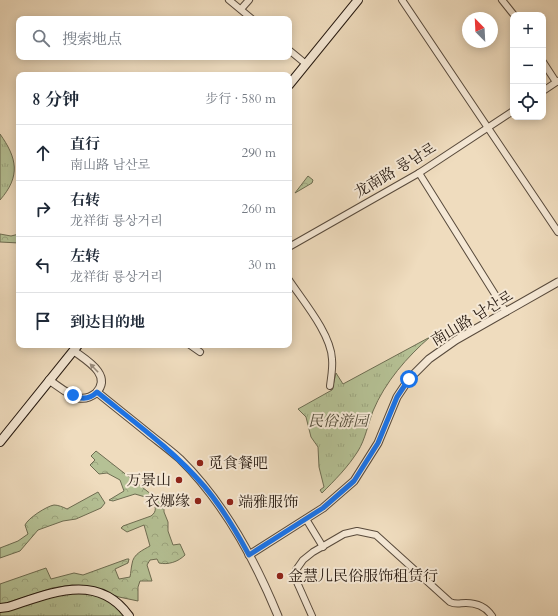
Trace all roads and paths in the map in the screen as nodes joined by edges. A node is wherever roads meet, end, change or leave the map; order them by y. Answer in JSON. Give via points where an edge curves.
{"nodes":[{"id":1,"x":229,"y":0,"type":"edge"},
{"id":2,"x":249,"y":0,"type":"edge"},
{"id":3,"x":358,"y":0,"type":"edge"},
{"id":4,"x":402,"y":0,"type":"edge"},
{"id":5,"x":502,"y":0,"type":"edge"},
{"id":6,"x":241,"y":10,"type":"junction"},
{"id":7,"x":512,"y":12,"type":"edge"},
{"id":8,"x":248,"y":16,"type":"edge"},
{"id":9,"x":292,"y":52,"type":"edge"},
{"id":10,"x":306,"y":64,"type":"junction"},
{"id":11,"x":546,"y":66,"type":"edge"},
{"id":12,"x":292,"y":81,"type":"edge"},
{"id":13,"x":557,"y":82,"type":"edge"},
{"id":14,"x":546,"y":89,"type":"edge"},
{"id":15,"x":510,"y":113,"type":"edge"},
{"id":16,"x":488,"y":128,"type":"junction"},
{"id":17,"x":419,"y":173,"type":"junction"},
{"id":18,"x":558,"y":232,"type":"edge"},
{"id":19,"x":292,"y":245,"type":"edge"},
{"id":20,"x":558,"y":282,"type":"edge"},
{"id":21,"x":292,"y":284,"type":"edge"},
{"id":22,"x":506,"y":312,"type":"junction"},
{"id":23,"x":76,"y":348,"type":"edge"},
{"id":24,"x":194,"y":348,"type":"edge"},
{"id":25,"x":200,"y":352,"type":"dead end"},
{"id":26,"x":49,"y":380,"type":"junction"},
{"id":27,"x":330,"y":386,"type":"dead end"},
{"id":28,"x":97,"y":392,"type":"junction"},
{"id":29,"x":0,"y":442,"type":"edge"},
{"id":30,"x":306,"y":520,"type":"junction"},
{"id":31,"x":323,"y":547,"type":"junction"},
{"id":32,"x":249,"y":555,"type":"junction"},
{"id":33,"x":0,"y":608,"type":"edge"},
{"id":34,"x":128,"y":616,"type":"edge"},
{"id":35,"x":278,"y":616,"type":"edge"},
{"id":36,"x":312,"y":616,"type":"edge"},
{"id":37,"x":492,"y":616,"type":"edge"}],
"edges":[{"from":1,"to":6,"type":"street"},
{"from":2,"to":6,"type":"street"},
{"from":3,"to":10,"type":"main road"},
{"from":4,"to":16,"type":"street"},
{"from":5,"to":7,"type":"street"},
{"from":6,"to":8,"type":"street"},
{"from":9,"to":10,"type":"street"},
{"from":10,"to":12,"type":"main road"},
{"from":11,"to":13,"type":"street"},
{"from":13,"to":14,"type":"street"},
{"from":15,"to":16,"type":"street","name":"龙南路 룡남로"},
{"from":16,"to":17,"type":"street","name":"龙南路 룡남로"},
{"from":16,"to":18,"type":"street"},
{"from":17,"to":19,"type":"street","name":"龙南路 룡남로"},
{"from":17,"to":22,"type":"street"},
{"from":20,"to":22,"type":"street","name":"南山路 남산로"},
{"from":21,"to":27,"type":"street","via":[[329,343],[332,359]]},
{"from":22,"to":30,"type":"street","name":"南山路 남산로","via":[[446,347],[429,359],[409,379],[397,397],[378,443],[354,481]]},
{"from":23,"to":26,"type":"main road"},
{"from":28,"to":23,"type":"street","one_way":true,"via":[[101,381],[98,370]]},
{"from":24,"to":25,"type":"street"},
{"from":26,"to":28,"type":"street","via":[[78,398],[88,398]]},
{"from":26,"to":29,"type":"main road"},
{"from":28,"to":32,"type":"street","via":[[173,453],[195,476],[222,509]]},
{"from":30,"to":31,"type":"street"},
{"from":30,"to":32,"type":"street","name":"南山路 남산로"},
{"from":31,"to":36,"type":"street","via":[[303,560],[296,570],[296,580]]},
{"from":31,"to":37,"type":"street","via":[[350,532],[376,535],[450,602],[485,607]]},
{"from":32,"to":35,"type":"street"},
{"from":33,"to":34,"type":"main road","via":[[60,590],[83,590],[96,592],[112,600]]}]}
